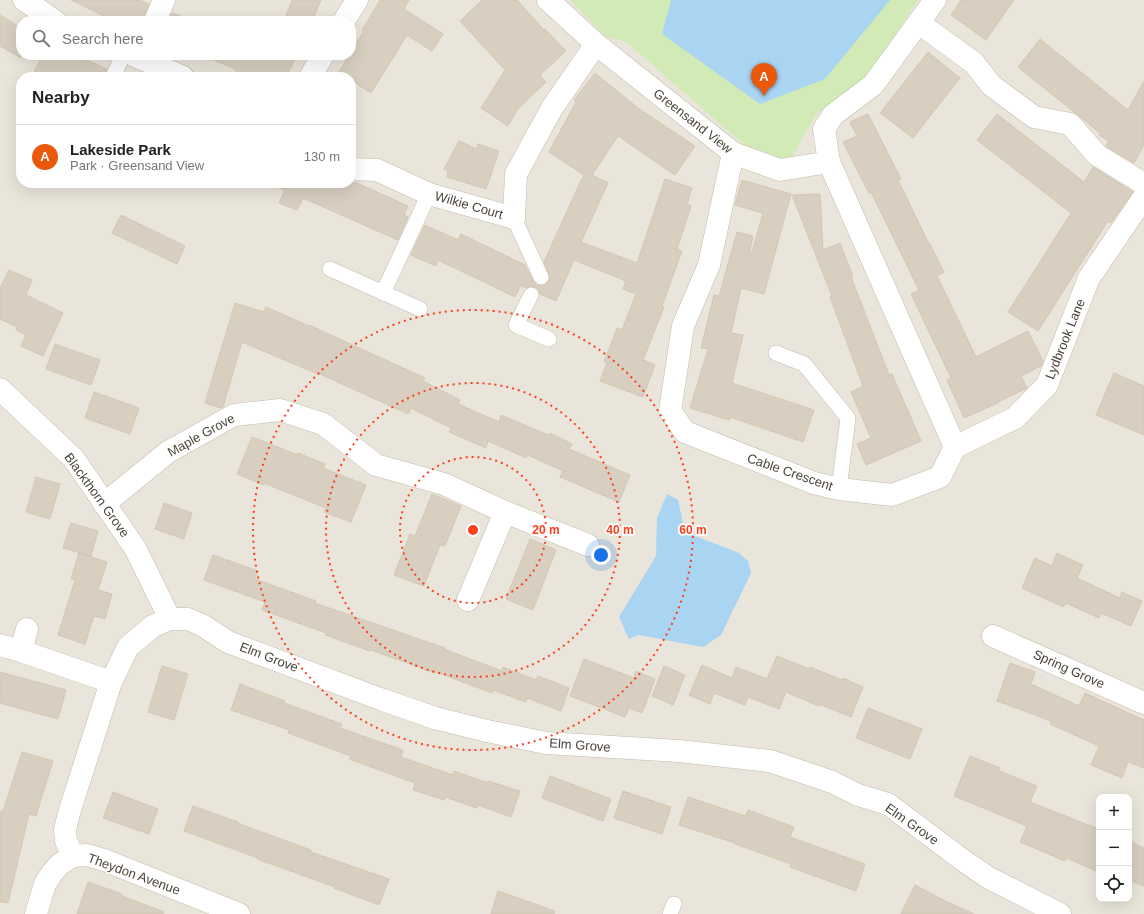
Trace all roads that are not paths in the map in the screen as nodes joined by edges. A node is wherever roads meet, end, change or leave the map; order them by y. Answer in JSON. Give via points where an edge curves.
{"nodes":[{"id":1,"x":24,"y":0,"type":"edge"},
{"id":2,"x":164,"y":0,"type":"edge"},
{"id":3,"x":357,"y":0,"type":"edge"},
{"id":4,"x":548,"y":0,"type":"edge"},
{"id":5,"x":935,"y":0,"type":"edge"},
{"id":6,"x":48,"y":16,"type":"edge"},
{"id":7,"x":157,"y":16,"type":"edge"},
{"id":8,"x":347,"y":16,"type":"edge"},
{"id":9,"x":919,"y":23,"type":"junction"},
{"id":10,"x":596,"y":44,"type":"junction"},
{"id":11,"x":130,"y":60,"type":"edge"},
{"id":12,"x":143,"y":60,"type":"edge"},
{"id":13,"x":320,"y":60,"type":"edge"},
{"id":14,"x":118,"y":72,"type":"edge"},
{"id":15,"x":171,"y":72,"type":"edge"},
{"id":16,"x":313,"y":72,"type":"edge"},
{"id":17,"x":733,"y":153,"type":"junction"},
{"id":18,"x":829,"y":162,"type":"junction"},
{"id":19,"x":356,"y":169,"type":"edge"},
{"id":20,"x":1144,"y":184,"type":"edge"},
{"id":21,"x":429,"y":194,"type":"junction"},
{"id":22,"x":1144,"y":197,"type":"edge"},
{"id":23,"x":514,"y":218,"type":"junction"},
{"id":24,"x":330,"y":269,"type":"dead end"},
{"id":25,"x":541,"y":277,"type":"dead end"},
{"id":26,"x":383,"y":293,"type":"junction"},
{"id":27,"x":531,"y":295,"type":"dead end"},
{"id":28,"x":420,"y":309,"type":"dead end"},
{"id":29,"x":549,"y":339,"type":"dead end"},
{"id":30,"x":776,"y":353,"type":"dead end"},
{"id":31,"x":0,"y":388,"type":"edge"},
{"id":32,"x":954,"y":447,"type":"junction"},
{"id":33,"x":839,"y":489,"type":"junction"},
{"id":34,"x":104,"y":504,"type":"junction"},
{"id":35,"x":505,"y":512,"type":"junction"},
{"id":36,"x":588,"y":545,"type":"dead end"},
{"id":37,"x":468,"y":600,"type":"dead end"},
{"id":38,"x":170,"y":619,"type":"junction"},
{"id":39,"x":27,"y":629,"type":"dead end"},
{"id":40,"x":993,"y":636,"type":"dead end"},
{"id":41,"x":0,"y":645,"type":"edge"},
{"id":42,"x":21,"y":651,"type":"junction"},
{"id":43,"x":111,"y":682,"type":"junction"},
{"id":44,"x":1144,"y":703,"type":"edge"},
{"id":45,"x":73,"y":856,"type":"junction"},
{"id":46,"x":1056,"y":913,"type":"edge"},
{"id":47,"x":36,"y":914,"type":"edge"},
{"id":48,"x":239,"y":914,"type":"edge"}],
"edges":[{"from":1,"to":6,"type":"street"},
{"from":2,"to":7,"type":"street"},
{"from":3,"to":8,"type":"street"},
{"from":4,"to":10,"type":"street","name":"Greensand View"},
{"from":5,"to":9,"type":"street"},
{"from":9,"to":18,"type":"street","via":[[873,85],[833,115],[824,129]]},
{"from":9,"to":20,"type":"street","via":[[974,63],[991,85],[1034,117],[1070,124],[1097,155]]},
{"from":10,"to":17,"type":"street","name":"Greensand View"},
{"from":10,"to":23,"type":"street","name":"Wilkie Court","via":[[552,108],[516,174]]},
{"from":11,"to":14,"type":"lane"},
{"from":12,"to":15,"type":"street"},
{"from":13,"to":16,"type":"street"},
{"from":17,"to":18,"type":"street","name":"Greensand View","via":[[780,170]]},
{"from":17,"to":33,"type":"street","name":"Cable Crescent","via":[[710,265],[683,326],[670,411],[685,432],[814,483]]},
{"from":18,"to":32,"type":"street"},
{"from":19,"to":21,"type":"street","name":"Wilkie Court","via":[[377,170]]},
{"from":21,"to":23,"type":"street","name":"Wilkie Court"},
{"from":21,"to":26,"type":"lane"},
{"from":22,"to":32,"type":"street","name":"Lydbrook Lane","via":[[1089,278],[1047,384],[1015,418]]},
{"from":23,"to":25,"type":"lane"},
{"from":24,"to":26,"type":"lane"},
{"from":26,"to":28,"type":"lane"},
{"from":27,"to":29,"type":"lane","via":[[516,325]]},
{"from":30,"to":33,"type":"lane","via":[[804,364],[848,418]]},
{"from":31,"to":34,"type":"street","name":"Blackthorn Grove","via":[[74,460]]},
{"from":32,"to":33,"type":"street","name":"Cable Crescent","via":[[940,477],[892,495]]},
{"from":34,"to":35,"type":"street","name":"Maple Grove","via":[[168,452],[234,415],[280,410],[323,424],[376,465],[444,484]]},
{"from":34,"to":38,"type":"street","name":"Blackthorn Grove","via":[[135,548]]},
{"from":35,"to":36,"type":"street","name":"Maple Grove"},
{"from":35,"to":37,"type":"street"},
{"from":38,"to":43,"type":"street","name":"Elm Grove","via":[[153,626],[128,647]]},
{"from":38,"to":46,"type":"street","name":"Elm Grove","via":[[188,619],[228,642],[435,718],[487,731],[546,743],[679,751],[770,761],[888,804],[989,878]]},
{"from":39,"to":42,"type":"street"},
{"from":40,"to":44,"type":"street","name":"Spring Grove"},
{"from":41,"to":42,"type":"street"},
{"from":42,"to":43,"type":"street"},
{"from":43,"to":45,"type":"street","name":"Elm Grove","via":[[65,830],[66,841]]},
{"from":45,"to":47,"type":"street","name":"Theydon Avenue","via":[[52,873],[45,884]]},
{"from":45,"to":48,"type":"street","name":"Theydon Avenue","via":[[87,855],[104,860]]}]}
